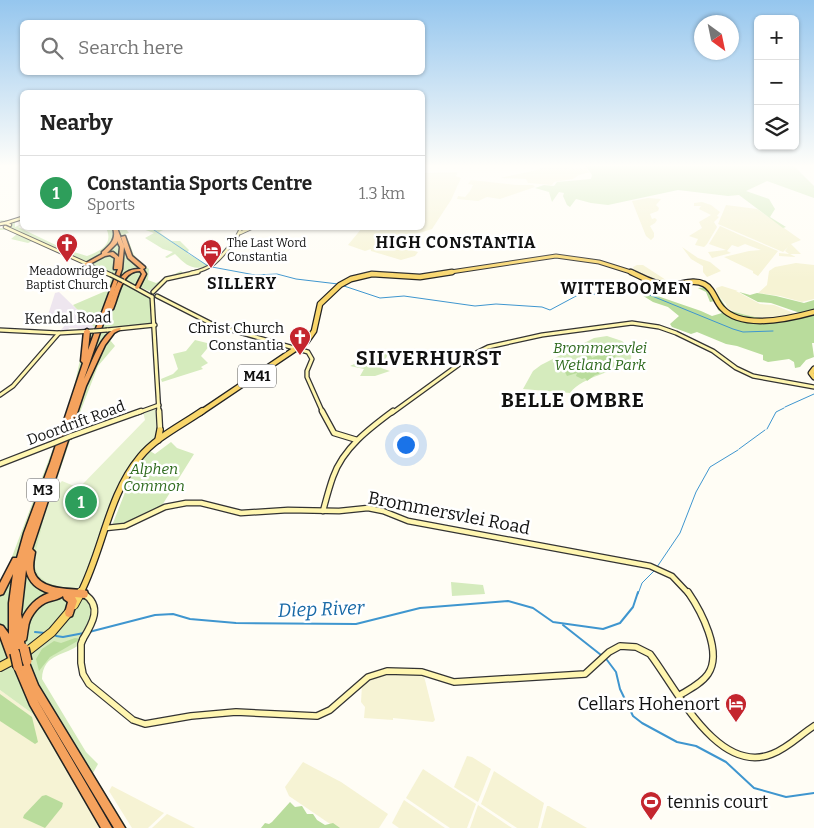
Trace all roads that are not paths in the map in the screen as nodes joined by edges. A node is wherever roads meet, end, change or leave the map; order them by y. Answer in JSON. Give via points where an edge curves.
{"nodes":[{"id":1,"x":20,"y":219,"type":"edge"},
{"id":2,"x":17,"y":220,"type":"junction"},
{"id":3,"x":2,"y":225,"type":"edge"},
{"id":4,"x":10,"y":225,"type":"junction"},
{"id":5,"x":11,"y":229,"type":"junction"},
{"id":6,"x":116,"y":230,"type":"edge"},
{"id":7,"x":117,"y":230,"type":"edge"},
{"id":8,"x":118,"y":230,"type":"edge"},
{"id":9,"x":242,"y":231,"type":"edge"},
{"id":10,"x":123,"y":237,"type":"junction"},
{"id":11,"x":72,"y":257,"type":"joint"},
{"id":12,"x":86,"y":263,"type":"junction"},
{"id":13,"x":94,"y":267,"type":"joint"},
{"id":14,"x":142,"y":280,"type":"junction"},
{"id":15,"x":123,"y":281,"type":"junction"},
{"id":16,"x":130,"y":284,"type":"junction"},
{"id":17,"x":139,"y":288,"type":"junction"},
{"id":18,"x":155,"y":293,"type":"junction"},
{"id":19,"x":110,"y":296,"type":"junction"},
{"id":20,"x":163,"y":300,"type":"junction"},
{"id":21,"x":153,"y":306,"type":"joint"},
{"id":22,"x":110,"y":309,"type":"junction"},
{"id":23,"x":814,"y":312,"type":"edge"},
{"id":24,"x":154,"y":324,"type":"junction"},
{"id":25,"x":146,"y":326,"type":"junction"},
{"id":26,"x":0,"y":330,"type":"edge"},
{"id":27,"x":112,"y":330,"type":"junction"},
{"id":28,"x":90,"y":331,"type":"junction"},
{"id":29,"x":155,"y":331,"type":"junction"},
{"id":30,"x":59,"y":333,"type":"junction"},
{"id":31,"x":298,"y":348,"type":"junction"},
{"id":32,"x":814,"y":369,"type":"edge"},
{"id":33,"x":814,"y":377,"type":"edge"},
{"id":34,"x":814,"y":387,"type":"edge"},
{"id":35,"x":0,"y":395,"type":"edge"},
{"id":36,"x":314,"y":398,"type":"joint"},
{"id":37,"x":77,"y":399,"type":"junction"},
{"id":38,"x":160,"y":405,"type":"junction"},
{"id":39,"x":182,"y":425,"type":"junction"},
{"id":40,"x":164,"y":435,"type":"junction"},
{"id":41,"x":357,"y":440,"type":"junction"},
{"id":42,"x":0,"y":464,"type":"edge"},
{"id":43,"x":323,"y":511,"type":"junction"},
{"id":44,"x":40,"y":514,"type":"junction"},
{"id":45,"x":32,"y":521,"type":"junction"},
{"id":46,"x":107,"y":528,"type":"junction"},
{"id":47,"x":0,"y":591,"type":"edge"},
{"id":48,"x":67,"y":596,"type":"junction"},
{"id":49,"x":83,"y":596,"type":"junction"},
{"id":50,"x":68,"y":613,"type":"junction"},
{"id":51,"x":0,"y":629,"type":"edge"},
{"id":52,"x":18,"y":652,"type":"junction"},
{"id":53,"x":22,"y":664,"type":"junction"},
{"id":54,"x":0,"y":669,"type":"edge"},
{"id":55,"x":479,"y":681,"type":"joint"},
{"id":56,"x":680,"y":694,"type":"junction"},
{"id":57,"x":814,"y":726,"type":"edge"},
{"id":58,"x":107,"y":828,"type":"edge"},
{"id":59,"x":120,"y":828,"type":"edge"}],
"edges":[{"from":1,"to":2,"type":"street"},
{"from":2,"to":3,"type":"street"},
{"from":2,"to":4,"type":"street"},
{"from":3,"to":4,"type":"street"},
{"from":3,"to":5,"type":"street"},
{"from":4,"to":5,"type":"street"},
{"from":5,"to":11,"type":"street"},
{"from":6,"to":12,"type":"highway","via":[[113,245]]},
{"from":7,"to":19,"type":"highway","number":"M3","via":[[122,256]]},
{"from":8,"to":10,"type":"highway","number":"M3"},
{"from":9,"to":18,"type":"street","via":[[214,265],[170,277]]},
{"from":10,"to":17,"type":"highway","via":[[131,258],[146,272]]},
{"from":10,"to":22,"type":"highway","number":"M3","via":[[125,261]]},
{"from":11,"to":12,"type":"street"},
{"from":12,"to":13,"type":"street"},
{"from":12,"to":19,"type":"highway","via":[[105,254],[116,256]]},
{"from":13,"to":15,"type":"street","bridge":true},
{"from":14,"to":16,"type":"highway"},
{"from":14,"to":17,"type":"highway"},
{"from":14,"to":22,"type":"highway","via":[[144,274],[141,270],[134,269],[125,274]]},
{"from":15,"to":16,"type":"street"},
{"from":15,"to":17,"type":"street"},
{"from":16,"to":17,"type":"street"},
{"from":17,"to":18,"type":"street"},
{"from":17,"to":18,"type":"street"},
{"from":18,"to":20,"type":"street"},
{"from":18,"to":20,"type":"street"},
{"from":18,"to":21,"type":"street"},
{"from":19,"to":37,"type":"highway","number":"M3"},
{"from":20,"to":31,"type":"street","via":[[214,325]]},
{"from":21,"to":24,"type":"street"},
{"from":22,"to":37,"type":"highway","number":"M3"},
{"from":23,"to":31,"type":"main road","number":"M41","via":[[777,320],[745,318],[723,310],[710,289],[701,283],[669,286],[623,269],[548,256],[420,277],[372,274],[354,278],[342,283],[319,305],[314,333]]},
{"from":24,"to":25,"type":"street","name":"Kendal Road"},
{"from":24,"to":29,"type":"street"},
{"from":25,"to":27,"type":"street","name":"Kendal Road"},
{"from":25,"to":29,"type":"street","via":[[153,327]]},
{"from":26,"to":30,"type":"street","name":"Kendal Road"},
{"from":27,"to":28,"type":"street","name":"Kendal Road","bridge":true},
{"from":27,"to":37,"type":"highway"},
{"from":28,"to":30,"type":"street","name":"Kendal Road"},
{"from":28,"to":37,"type":"highway"},
{"from":29,"to":38,"type":"street"},
{"from":30,"to":35,"type":"street","via":[[13,386]]},
{"from":31,"to":36,"type":"street","via":[[308,352],[312,358],[306,374]]},
{"from":31,"to":39,"type":"main road","number":"M41"},
{"from":32,"to":33,"type":"main road","via":[[811,372]]},
{"from":34,"to":41,"type":"street","via":[[753,376],[676,333],[644,324],[621,323],[545,334],[483,348]]},
{"from":36,"to":41,"type":"street","via":[[331,430]]},
{"from":37,"to":44,"type":"highway","number":"M3"},
{"from":37,"to":45,"type":"highway","number":"M3"},
{"from":38,"to":40,"type":"street"},
{"from":38,"to":42,"type":"street","name":"Doordrift Road","bridge":true},
{"from":39,"to":40,"type":"main road","number":"M41"},
{"from":39,"to":40,"type":"main road","number":"M41"},
{"from":40,"to":46,"type":"main road","number":"M41","via":[[136,463]]},
{"from":40,"to":46,"type":"main road","number":"M41","via":[[129,470]]},
{"from":41,"to":43,"type":"street","via":[[336,469]]},
{"from":43,"to":46,"type":"street","name":"Brommersvlei Road","via":[[241,513],[200,503],[180,503],[129,524]]},
{"from":43,"to":56,"type":"street","name":"Brommersvlei Road","via":[[376,510],[408,521],[659,569],[675,579],[692,598],[714,650],[706,677]]},
{"from":44,"to":49,"type":"highway","via":[[30,556],[31,575],[47,590]]},
{"from":44,"to":52,"type":"highway","number":"M3","via":[[19,587]]},
{"from":45,"to":47,"type":"highway"},
{"from":45,"to":52,"type":"highway","number":"M3","via":[[13,590],[11,618]]},
{"from":46,"to":49,"type":"main road","number":"M41"},
{"from":48,"to":49,"type":"highway"},
{"from":48,"to":50,"type":"highway","via":[[73,601]]},
{"from":48,"to":52,"type":"highway","via":[[46,598],[31,609],[23,626]]},
{"from":49,"to":50,"type":"main road","number":"M41"},
{"from":49,"to":54,"type":"main road","number":"M41","via":[[49,639],[31,653]]},
{"from":49,"to":55,"type":"street","via":[[95,606],[96,613],[81,645],[82,669],[89,684],[134,720],[144,724],[236,712],[317,716],[330,710],[368,677],[387,671],[422,672],[449,682]]},
{"from":50,"to":54,"type":"main road","number":"M41","via":[[39,644]]},
{"from":51,"to":52,"type":"highway"},
{"from":52,"to":53,"type":"highway","bridge":true},
{"from":52,"to":53,"type":"highway","bridge":true},
{"from":53,"to":58,"type":"highway","via":[[24,683]]},
{"from":53,"to":59,"type":"highway"},
{"from":55,"to":56,"type":"street","via":[[585,674],[613,647],[620,645],[640,648],[650,654]]},
{"from":56,"to":57,"type":"street","via":[[709,735],[727,750],[741,755],[767,756]]}]}
